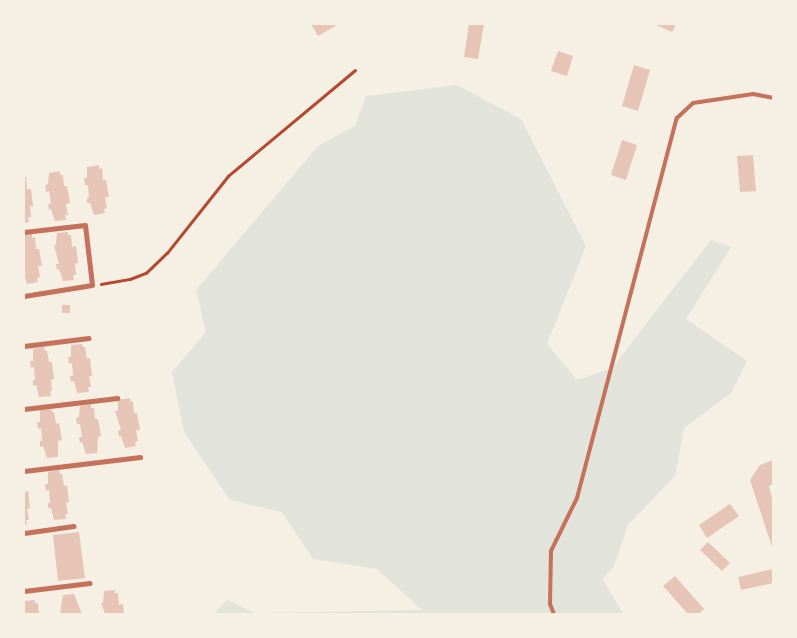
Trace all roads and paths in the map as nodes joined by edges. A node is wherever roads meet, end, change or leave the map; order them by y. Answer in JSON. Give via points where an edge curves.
{"nodes":[{"id":1,"x":355,"y":70,"type":"dead end"},
{"id":2,"x":773,"y":98,"type":"edge"},
{"id":3,"x":24,"y":232,"type":"edge"},
{"id":4,"x":92,"y":285,"type":"junction"},
{"id":5,"x":24,"y":296,"type":"edge"},
{"id":6,"x":89,"y":338,"type":"dead end"},
{"id":7,"x":24,"y":346,"type":"edge"},
{"id":8,"x":117,"y":398,"type":"dead end"},
{"id":9,"x":24,"y":409,"type":"edge"},
{"id":10,"x":140,"y":457,"type":"dead end"},
{"id":11,"x":24,"y":471,"type":"edge"},
{"id":12,"x":74,"y":526,"type":"dead end"},
{"id":13,"x":24,"y":533,"type":"edge"},
{"id":14,"x":90,"y":583,"type":"dead end"},
{"id":15,"x":24,"y":591,"type":"edge"},
{"id":16,"x":554,"y":614,"type":"edge"}],
"edges":[{"from":1,"to":4,"type":"path","via":[[228,176],[146,273]]},
{"from":2,"to":16,"type":"lane","via":[[753,94],[693,103],[677,118],[577,498],[551,551],[550,604]]},
{"from":3,"to":4,"type":"street","via":[[85,225]]},
{"from":4,"to":5,"type":"street"},
{"from":6,"to":7,"type":"street"},
{"from":8,"to":9,"type":"street"},
{"from":10,"to":11,"type":"street"},
{"from":12,"to":13,"type":"street"},
{"from":14,"to":15,"type":"street"}]}
